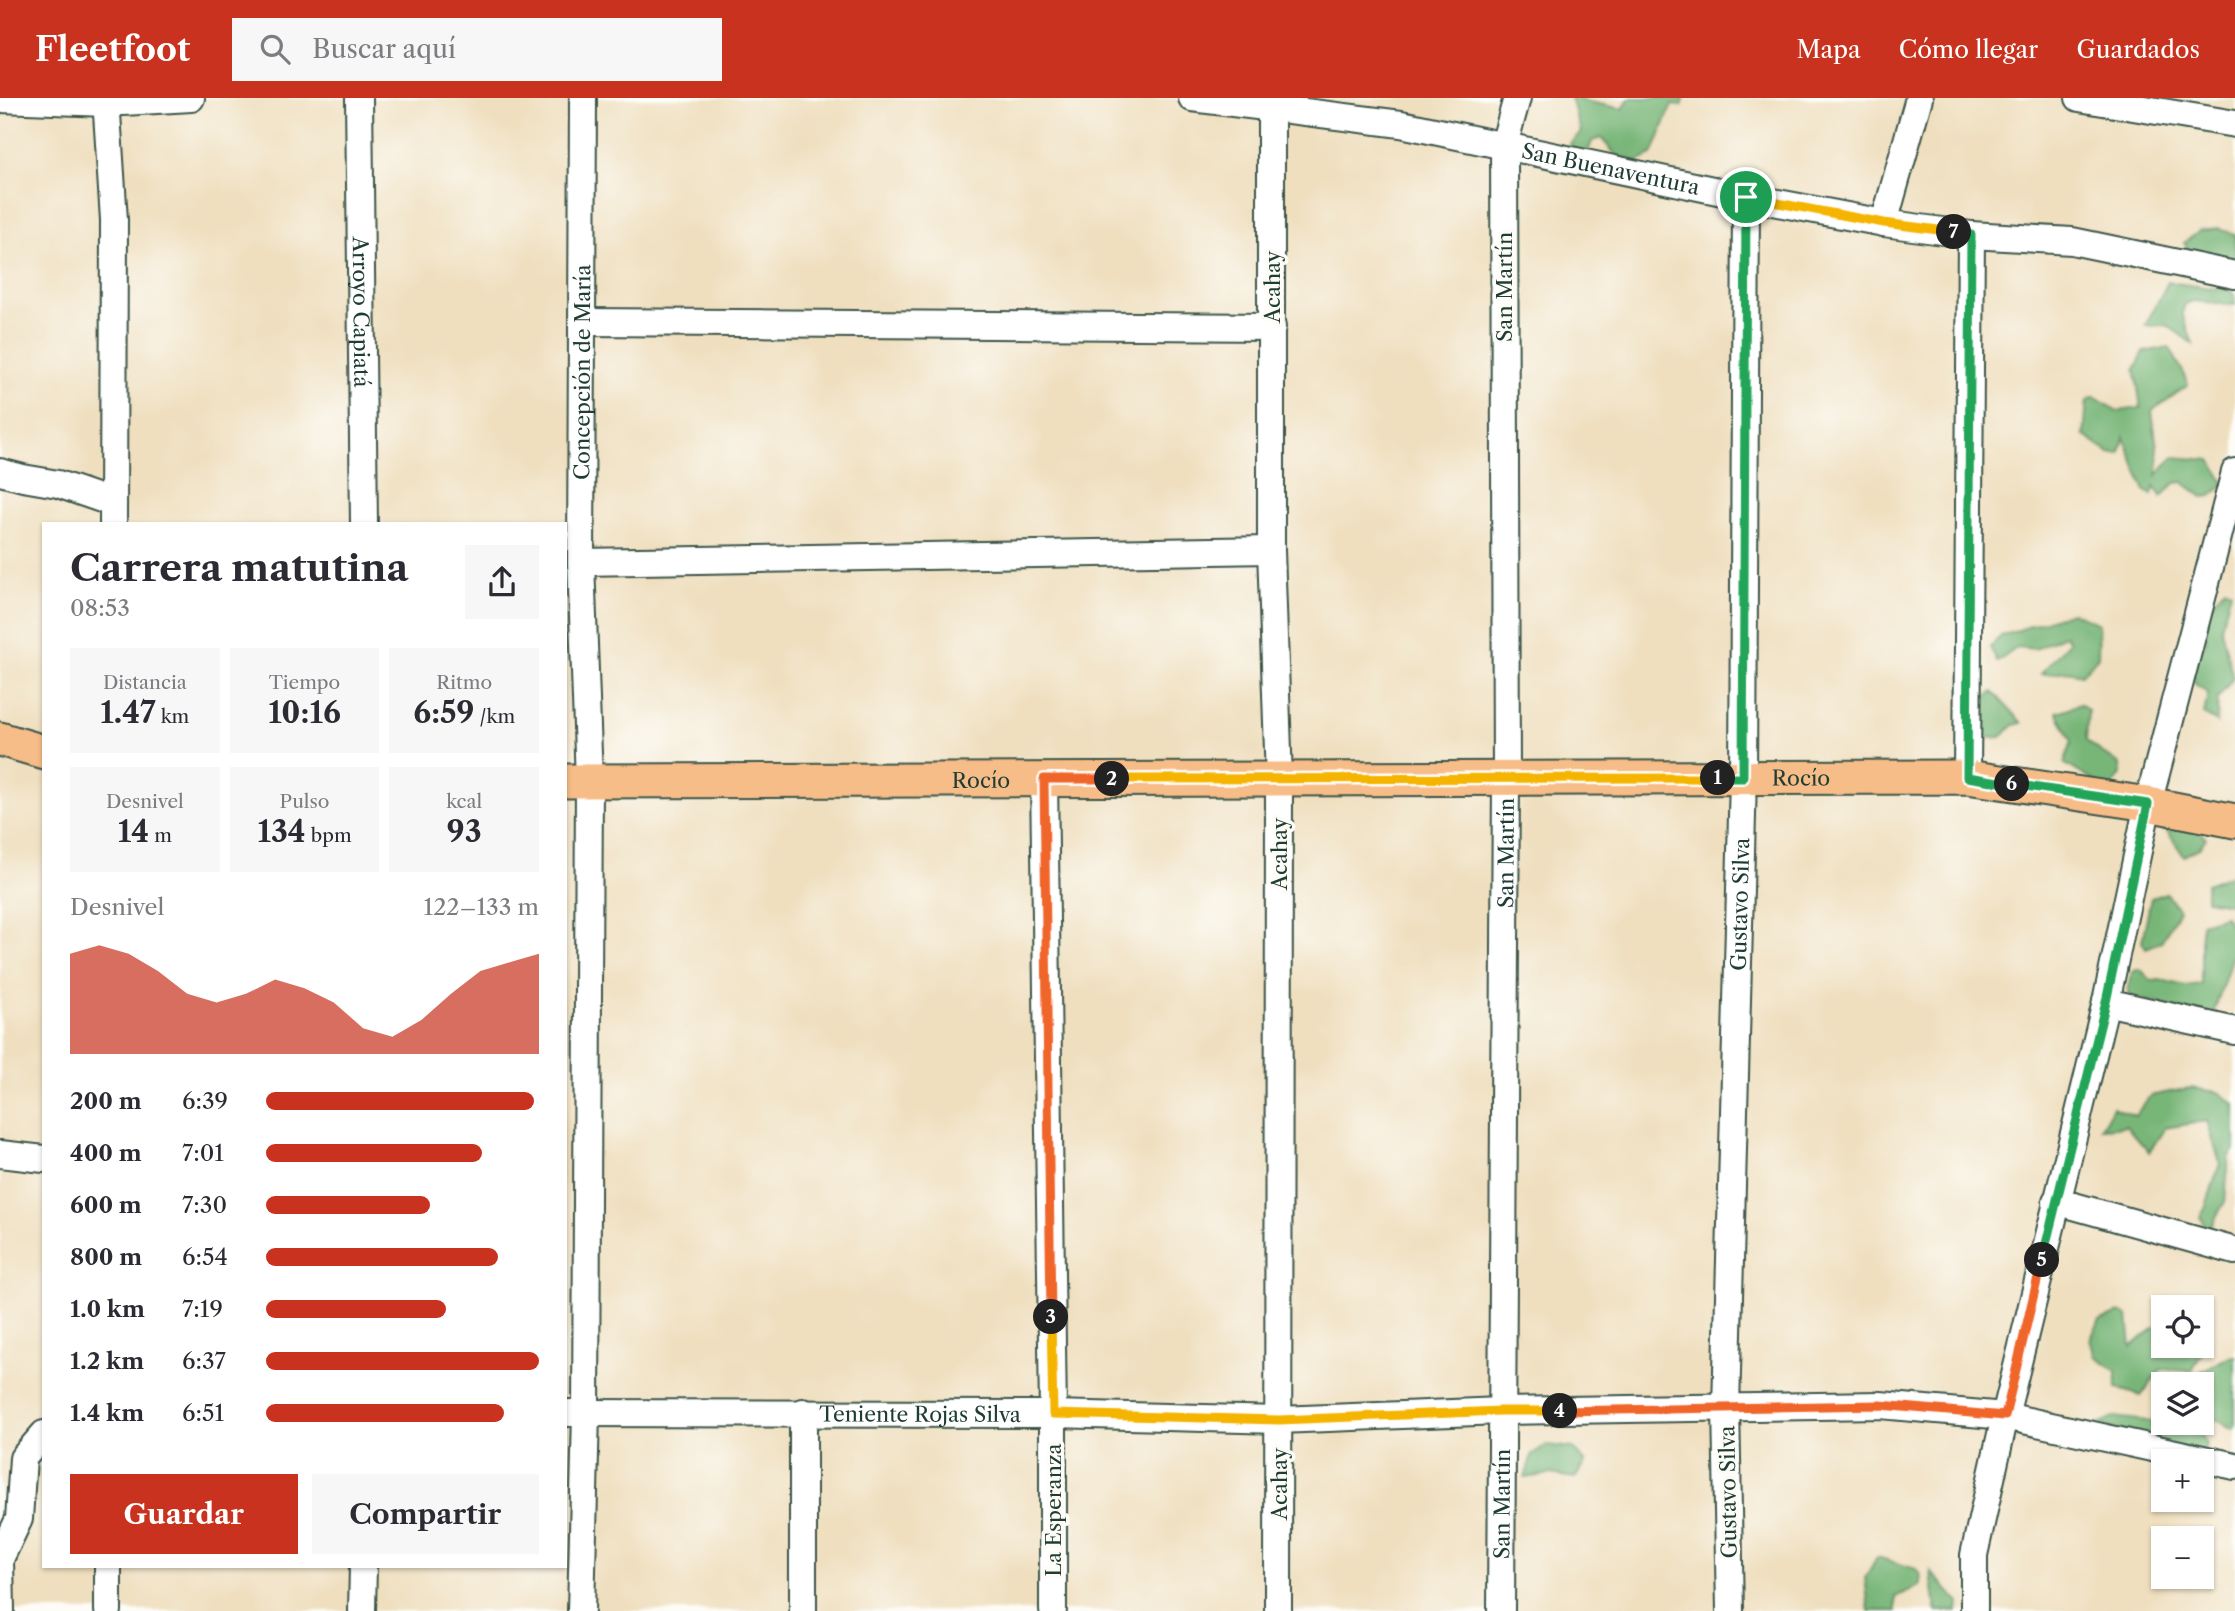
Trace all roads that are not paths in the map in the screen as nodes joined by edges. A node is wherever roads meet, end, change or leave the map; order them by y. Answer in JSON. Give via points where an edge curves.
{"nodes":[{"id":1,"x":191,"y":98,"type":"edge"},
{"id":2,"x":359,"y":98,"type":"edge"},
{"id":3,"x":583,"y":98,"type":"edge"},
{"id":4,"x":1192,"y":98,"type":"edge"},
{"id":5,"x":1517,"y":98,"type":"edge"},
{"id":6,"x":1919,"y":98,"type":"edge"},
{"id":7,"x":2079,"y":98,"type":"edge"},
{"id":8,"x":0,"y":99,"type":"edge"},
{"id":9,"x":106,"y":101,"type":"edge"},
{"id":10,"x":1273,"y":103,"type":"edge"},
{"id":11,"x":2235,"y":124,"type":"edge"},
{"id":12,"x":1504,"y":145,"type":"junction"},
{"id":13,"x":1746,"y":197,"type":"junction"},
{"id":14,"x":1884,"y":223,"type":"junction"},
{"id":15,"x":1971,"y":235,"type":"junction"},
{"id":16,"x":2235,"y":275,"type":"edge"},
{"id":17,"x":583,"y":322,"type":"junction"},
{"id":18,"x":1272,"y":327,"type":"junction"},
{"id":19,"x":0,"y":471,"type":"edge"},
{"id":20,"x":2235,"y":472,"type":"edge"},
{"id":21,"x":113,"y":513,"type":"edge"},
{"id":22,"x":364,"y":522,"type":"edge"},
{"id":23,"x":1272,"y":550,"type":"junction"},
{"id":24,"x":582,"y":562,"type":"junction"},
{"id":25,"x":0,"y":739,"type":"edge"},
{"id":26,"x":42,"y":751,"type":"edge"},
{"id":27,"x":1967,"y":777,"type":"junction"},
{"id":28,"x":1743,"y":778,"type":"junction"},
{"id":29,"x":1044,"y":779,"type":"junction"},
{"id":30,"x":1506,"y":779,"type":"junction"},
{"id":31,"x":1279,"y":780,"type":"junction"},
{"id":32,"x":577,"y":781,"type":"edge"},
{"id":33,"x":2148,"y":804,"type":"junction"},
{"id":34,"x":2235,"y":821,"type":"edge"},
{"id":35,"x":2106,"y":1002,"type":"junction"},
{"id":36,"x":2235,"y":1031,"type":"edge"},
{"id":37,"x":0,"y":1154,"type":"edge"},
{"id":38,"x":42,"y":1160,"type":"edge"},
{"id":39,"x":2056,"y":1202,"type":"junction"},
{"id":40,"x":2235,"y":1251,"type":"edge"},
{"id":41,"x":1727,"y":1408,"type":"junction"},
{"id":42,"x":1501,"y":1411,"type":"junction"},
{"id":43,"x":803,"y":1412,"type":"junction"},
{"id":44,"x":576,"y":1413,"type":"edge"},
{"id":45,"x":1053,"y":1414,"type":"junction"},
{"id":46,"x":2005,"y":1416,"type":"junction"},
{"id":47,"x":1279,"y":1420,"type":"junction"},
{"id":48,"x":42,"y":1436,"type":"edge"},
{"id":49,"x":2235,"y":1466,"type":"edge"},
{"id":50,"x":108,"y":1568,"type":"edge"},
{"id":51,"x":363,"y":1568,"type":"edge"},
{"id":52,"x":1,"y":1611,"type":"edge"},
{"id":53,"x":108,"y":1611,"type":"edge"},
{"id":54,"x":362,"y":1611,"type":"edge"},
{"id":55,"x":581,"y":1611,"type":"edge"},
{"id":56,"x":803,"y":1611,"type":"edge"},
{"id":57,"x":1053,"y":1611,"type":"edge"},
{"id":58,"x":1278,"y":1611,"type":"edge"},
{"id":59,"x":1501,"y":1611,"type":"edge"},
{"id":60,"x":1730,"y":1611,"type":"edge"},
{"id":61,"x":1974,"y":1611,"type":"edge"}],
"edges":[{"from":1,"to":9,"type":"street"},
{"from":2,"to":22,"type":"street","name":"Arroyo Capiatá"},
{"from":3,"to":17,"type":"street","name":"Concepción de María"},
{"from":4,"to":10,"type":"street","name":"San Buenaventura"},
{"from":5,"to":12,"type":"street","name":"San Martín"},
{"from":6,"to":14,"type":"street"},
{"from":7,"to":11,"type":"street"},
{"from":8,"to":9,"type":"street"},
{"from":9,"to":21,"type":"street","via":[[114,219]]},
{"from":10,"to":12,"type":"street","name":"San Buenaventura"},
{"from":10,"to":18,"type":"street","name":"Acahay"},
{"from":12,"to":13,"type":"street","name":"San Buenaventura"},
{"from":12,"to":30,"type":"street","name":"San Martín"},
{"from":13,"to":14,"type":"street","name":"San Buenaventura"},
{"from":13,"to":28,"type":"street","name":"Gustavo Silva"},
{"from":14,"to":15,"type":"street","name":"San Buenaventura"},
{"from":15,"to":16,"type":"street","name":"San Buenaventura","via":[[2072,241]]},
{"from":15,"to":27,"type":"street"},
{"from":17,"to":18,"type":"street"},
{"from":17,"to":24,"type":"street","name":"Concepción de María"},
{"from":18,"to":23,"type":"street","name":"Acahay"},
{"from":19,"to":21,"type":"street","via":[[58,484]]},
{"from":20,"to":33,"type":"street"},
{"from":23,"to":24,"type":"street"},
{"from":23,"to":31,"type":"street","name":"Acahay"},
{"from":24,"to":32,"type":"street","name":"Concepción de María"},
{"from":25,"to":26,"type":"main road"},
{"from":27,"to":28,"type":"main road","name":"Rocío"},
{"from":27,"to":33,"type":"main road","name":"Rocío"},
{"from":28,"to":30,"type":"main road","name":"Rocío"},
{"from":28,"to":41,"type":"street","name":"Gustavo Silva"},
{"from":29,"to":31,"type":"main road","name":"Rocío"},
{"from":29,"to":32,"type":"main road","name":"Rocío"},
{"from":29,"to":45,"type":"street","name":"La Esperanza"},
{"from":30,"to":31,"type":"main road","name":"Rocío"},
{"from":30,"to":42,"type":"street","name":"San Martín"},
{"from":31,"to":47,"type":"street","name":"Acahay"},
{"from":32,"to":44,"type":"street","name":"Concepción de María"},
{"from":33,"to":34,"type":"main road","name":"Rocío"},
{"from":33,"to":35,"type":"street"},
{"from":35,"to":36,"type":"street"},
{"from":35,"to":39,"type":"street"},
{"from":37,"to":38,"type":"street"},
{"from":39,"to":40,"type":"street"},
{"from":39,"to":46,"type":"street"},
{"from":41,"to":42,"type":"street","name":"Teniente Rojas Silva"},
{"from":41,"to":46,"type":"street","name":"Teniente Rojas Silva","via":[[1880,1405]]},
{"from":41,"to":60,"type":"street","name":"Gustavo Silva"},
{"from":42,"to":47,"type":"street","name":"Teniente Rojas Silva"},
{"from":42,"to":59,"type":"street","name":"San Martín"},
{"from":43,"to":44,"type":"street","name":"Teniente Rojas Silva"},
{"from":43,"to":45,"type":"street","name":"Teniente Rojas Silva"},
{"from":43,"to":56,"type":"street"},
{"from":44,"to":55,"type":"street","name":"Concepción de María"},
{"from":45,"to":47,"type":"street","name":"Teniente Rojas Silva"},
{"from":45,"to":57,"type":"street","name":"La Esperanza"},
{"from":46,"to":49,"type":"street","name":"Teniente Rojas Silva"},
{"from":46,"to":61,"type":"street","via":[[1974,1555]]},
{"from":47,"to":58,"type":"street","name":"Acahay"},
{"from":48,"to":52,"type":"street","via":[[23,1458],[19,1519],[0,1559]]},
{"from":50,"to":53,"type":"street"},
{"from":51,"to":54,"type":"street"}]}
